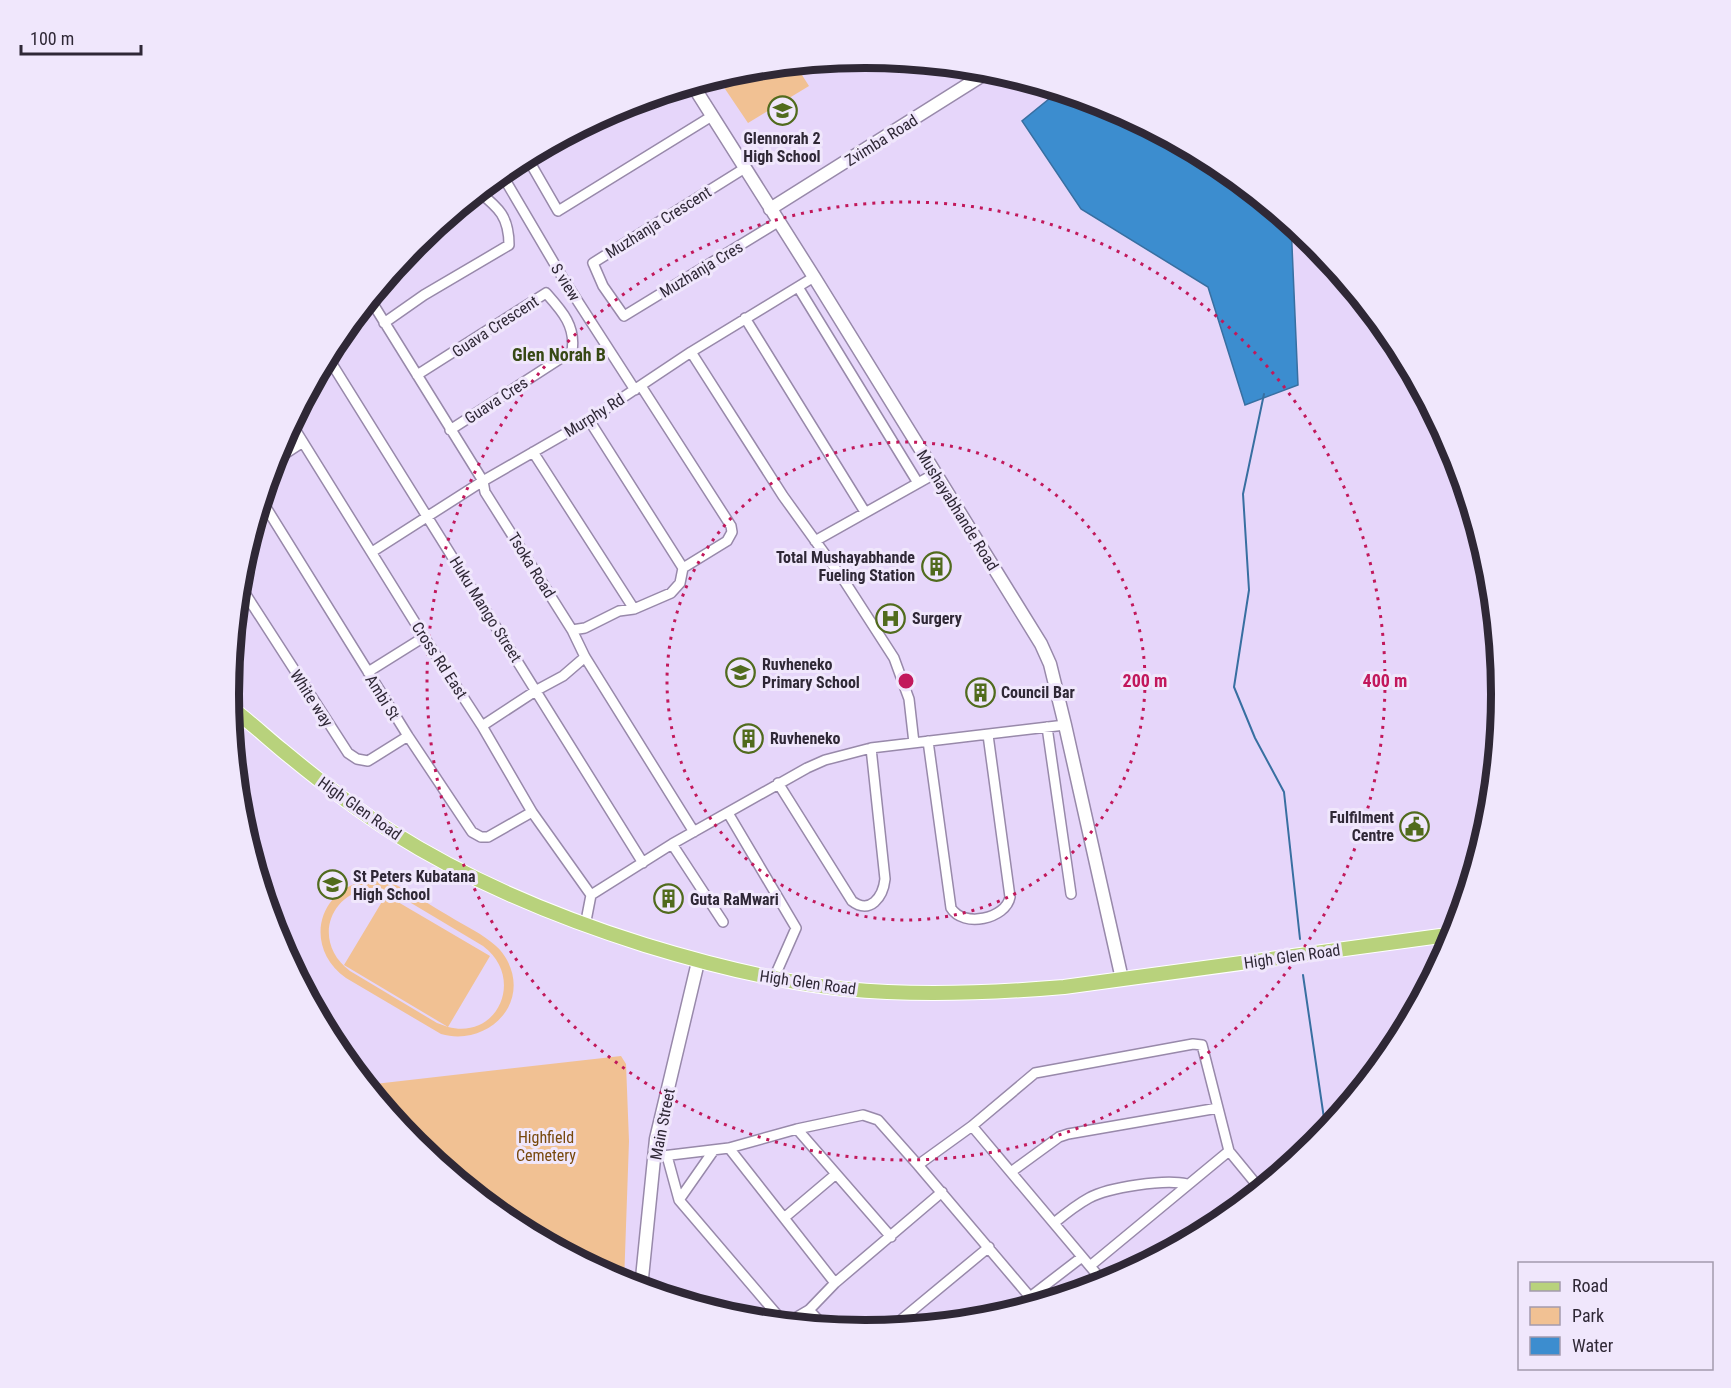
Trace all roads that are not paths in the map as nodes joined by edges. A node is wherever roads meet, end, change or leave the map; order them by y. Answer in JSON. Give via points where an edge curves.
{"nodes":[{"id":1,"x":978,"y":78,"type":"edge"},
{"id":2,"x":696,"y":91,"type":"edge"},
{"id":3,"x":711,"y":116,"type":"junction"},
{"id":4,"x":531,"y":164,"type":"edge"},
{"id":5,"x":745,"y":168,"type":"junction"},
{"id":6,"x":504,"y":183,"type":"edge"},
{"id":7,"x":484,"y":197,"type":"edge"},
{"id":8,"x":771,"y":210,"type":"junction"},
{"id":9,"x":778,"y":222,"type":"junction"},
{"id":10,"x":814,"y":277,"type":"junction"},
{"id":11,"x":798,"y":287,"type":"junction"},
{"id":12,"x":374,"y":306,"type":"edge"},
{"id":13,"x":624,"y":316,"type":"joint"},
{"id":14,"x":745,"y":318,"type":"junction"},
{"id":15,"x":384,"y":323,"type":"junction"},
{"id":16,"x":572,"y":351,"type":"joint"},
{"id":17,"x":691,"y":352,"type":"junction"},
{"id":18,"x":333,"y":365,"type":"edge"},
{"id":19,"x":417,"y":375,"type":"junction"},
{"id":20,"x":638,"y":388,"type":"junction"},
{"id":21,"x":589,"y":420,"type":"junction"},
{"id":22,"x":450,"y":430,"type":"junction"},
{"id":23,"x":297,"y":432,"type":"edge"},
{"id":24,"x":303,"y":442,"type":"junction"},
{"id":25,"x":288,"y":452,"type":"edge"},
{"id":26,"x":533,"y":452,"type":"junction"},
{"id":27,"x":936,"y":473,"type":"junction"},
{"id":28,"x":483,"y":481,"type":"junction"},
{"id":29,"x":918,"y":483,"type":"junction"},
{"id":30,"x":267,"y":509,"type":"edge"},
{"id":31,"x":865,"y":512,"type":"junction"},
{"id":32,"x":428,"y":516,"type":"junction"},
{"id":33,"x":815,"y":541,"type":"junction"},
{"id":34,"x":372,"y":552,"type":"junction"},
{"id":35,"x":683,"y":568,"type":"junction"},
{"id":36,"x":247,"y":596,"type":"edge"},
{"id":37,"x":634,"y":609,"type":"junction"},
{"id":38,"x":572,"y":630,"type":"junction"},
{"id":39,"x":424,"y":637,"type":"junction"},
{"id":40,"x":585,"y":657,"type":"junction"},
{"id":41,"x":368,"y":672,"type":"junction"},
{"id":42,"x":537,"y":690,"type":"junction"},
{"id":43,"x":240,"y":715,"type":"edge"},
{"id":44,"x":1065,"y":725,"type":"junction"},
{"id":45,"x":482,"y":726,"type":"junction"},
{"id":46,"x":1047,"y":727,"type":"junction"},
{"id":47,"x":988,"y":735,"type":"junction"},
{"id":48,"x":408,"y":736,"type":"junction"},
{"id":49,"x":928,"y":741,"type":"junction"},
{"id":50,"x":914,"y":743,"type":"junction"},
{"id":51,"x":871,"y":748,"type":"junction"},
{"id":52,"x":778,"y":783,"type":"junction"},
{"id":53,"x":532,"y":812,"type":"junction"},
{"id":54,"x":728,"y":813,"type":"junction"},
{"id":55,"x":694,"y":832,"type":"junction"},
{"id":56,"x":672,"y":844,"type":"junction"},
{"id":57,"x":643,"y":862,"type":"junction"},
{"id":58,"x":1071,"y":894,"type":"dead end"},
{"id":59,"x":591,"y":895,"type":"junction"},
{"id":60,"x":723,"y":922,"type":"dead end"},
{"id":61,"x":585,"y":926,"type":"junction"},
{"id":62,"x":1443,"y":936,"type":"edge"},
{"id":63,"x":698,"y":962,"type":"junction"},
{"id":64,"x":774,"y":978,"type":"junction"},
{"id":65,"x":1122,"y":980,"type":"junction"},
{"id":66,"x":1218,"y":1108,"type":"junction"},
{"id":67,"x":972,"y":1126,"type":"junction"},
{"id":68,"x":797,"y":1129,"type":"junction"},
{"id":69,"x":729,"y":1148,"type":"junction"},
{"id":70,"x":714,"y":1150,"type":"junction"},
{"id":71,"x":1229,"y":1150,"type":"junction"},
{"id":72,"x":661,"y":1157,"type":"junction"},
{"id":73,"x":918,"y":1166,"type":"junction"},
{"id":74,"x":1011,"y":1172,"type":"junction"},
{"id":75,"x":836,"y":1174,"type":"junction"},
{"id":76,"x":1256,"y":1184,"type":"edge"},
{"id":77,"x":1187,"y":1185,"type":"junction"},
{"id":78,"x":942,"y":1192,"type":"junction"},
{"id":79,"x":679,"y":1200,"type":"junction"},
{"id":80,"x":784,"y":1218,"type":"junction"},
{"id":81,"x":1054,"y":1223,"type":"junction"},
{"id":82,"x":891,"y":1238,"type":"junction"},
{"id":83,"x":988,"y":1247,"type":"junction"},
{"id":84,"x":1082,"y":1257,"type":"junction"},
{"id":85,"x":1090,"y":1266,"type":"junction"},
{"id":86,"x":1098,"y":1275,"type":"edge"},
{"id":87,"x":642,"y":1279,"type":"edge"},
{"id":88,"x":835,"y":1284,"type":"junction"},
{"id":89,"x":1030,"y":1297,"type":"junction"},
{"id":90,"x":1028,"y":1299,"type":"edge"},
{"id":91,"x":809,"y":1310,"type":"junction"},
{"id":92,"x":776,"y":1314,"type":"edge"},
{"id":93,"x":798,"y":1316,"type":"edge"},
{"id":94,"x":817,"y":1318,"type":"edge"},
{"id":95,"x":902,"y":1319,"type":"edge"}],
"edges":[{"from":1,"to":8,"type":"street","name":"Zvimba Road"},
{"from":2,"to":3,"type":"street","name":"Mushayabhande Road"},
{"from":3,"to":4,"type":"street","via":[[558,212]]},
{"from":3,"to":5,"type":"street","name":"Mushayabhande Road"},
{"from":5,"to":8,"type":"street","name":"Mushayabhande Road"},
{"from":5,"to":13,"type":"street","name":"Muzhanja Crescent","via":[[593,263]]},
{"from":6,"to":20,"type":"street","name":"S view"},
{"from":7,"to":15,"type":"street","via":[[502,214],[508,226],[509,245]]},
{"from":8,"to":9,"type":"street","name":"Mushayabhande Road"},
{"from":9,"to":10,"type":"street","name":"Mushayabhande Road"},
{"from":9,"to":13,"type":"street","name":"Muzhanja Cres"},
{"from":10,"to":11,"type":"street","name":"Murphy Rd"},
{"from":10,"to":27,"type":"street","name":"Mushayabhande Road"},
{"from":11,"to":14,"type":"street","name":"Murphy Rd"},
{"from":11,"to":29,"type":"street"},
{"from":12,"to":15,"type":"street","name":"Tsoka Road"},
{"from":14,"to":17,"type":"street","name":"Murphy Rd"},
{"from":14,"to":31,"type":"street"},
{"from":15,"to":19,"type":"street","name":"Tsoka Road"},
{"from":16,"to":19,"type":"street","name":"Guava Crescent","via":[[571,326],[546,293]]},
{"from":16,"to":22,"type":"street","name":"Guava Cres"},
{"from":17,"to":20,"type":"street","name":"Murphy Rd"},
{"from":17,"to":33,"type":"street"},
{"from":18,"to":32,"type":"street","name":"Huku Mango Street"},
{"from":19,"to":22,"type":"street","name":"Tsoka Road"},
{"from":20,"to":21,"type":"street","name":"Murphy Rd"},
{"from":20,"to":35,"type":"street","name":"S view","via":[[731,526],[727,541]]},
{"from":21,"to":26,"type":"street","name":"Murphy Rd"},
{"from":21,"to":35,"type":"street"},
{"from":22,"to":28,"type":"street","name":"Tsoka Road"},
{"from":23,"to":24,"type":"street","name":"Cross Rd East"},
{"from":24,"to":25,"type":"street"},
{"from":24,"to":34,"type":"street","name":"Cross Rd East"},
{"from":26,"to":28,"type":"street","name":"Murphy Rd"},
{"from":26,"to":37,"type":"street"},
{"from":27,"to":29,"type":"street"},
{"from":27,"to":44,"type":"street","name":"Mushayabhande Road","via":[[1041,644]]},
{"from":28,"to":32,"type":"street","name":"Murphy Rd"},
{"from":28,"to":38,"type":"street","name":"Tsoka Road","via":[[485,492]]},
{"from":29,"to":31,"type":"street"},
{"from":30,"to":41,"type":"street","name":"Ambi St"},
{"from":31,"to":33,"type":"street"},
{"from":32,"to":34,"type":"street","name":"Murphy Rd"},
{"from":32,"to":42,"type":"street","name":"Huku Mango Street"},
{"from":33,"to":50,"type":"street","via":[[894,658],[909,699]]},
{"from":34,"to":39,"type":"street","name":"Cross Rd East"},
{"from":35,"to":37,"type":"street","via":[[680,583],[671,593]]},
{"from":36,"to":48,"type":"street","name":"White way","via":[[348,753],[368,761]]},
{"from":37,"to":38,"type":"street","via":[[619,610],[585,628]]},
{"from":38,"to":40,"type":"street","name":"Tsoka Road"},
{"from":39,"to":41,"type":"street"},
{"from":39,"to":45,"type":"street","name":"Cross Rd East"},
{"from":40,"to":42,"type":"street","via":[[563,676]]},
{"from":40,"to":55,"type":"street","name":"Tsoka Road"},
{"from":41,"to":48,"type":"street","name":"Ambi St"},
{"from":42,"to":45,"type":"street"},
{"from":42,"to":57,"type":"street","name":"Huku Mango Street"},
{"from":43,"to":61,"type":"main road","name":"High Glen Road","via":[[304,769],[433,858],[528,904]]},
{"from":44,"to":46,"type":"street"},
{"from":44,"to":65,"type":"street","name":"Mushayabhande Road"},
{"from":45,"to":53,"type":"street","name":"Cross Rd East"},
{"from":46,"to":47,"type":"street"},
{"from":46,"to":58,"type":"street"},
{"from":47,"to":49,"type":"street"},
{"from":47,"to":49,"type":"street","via":[[1010,897],[1003,910],[987,917],[957,916],[951,908]]},
{"from":48,"to":53,"type":"street","name":"Ambi St","via":[[472,832],[488,837]]},
{"from":49,"to":50,"type":"street"},
{"from":50,"to":51,"type":"street"},
{"from":51,"to":52,"type":"street","via":[[825,760]]},
{"from":51,"to":52,"type":"street","via":[[885,879],[884,889],[872,905],[864,908],[852,901]]},
{"from":52,"to":54,"type":"street"},
{"from":53,"to":59,"type":"street","name":"Cross Rd East"},
{"from":54,"to":55,"type":"street"},
{"from":54,"to":64,"type":"street","via":[[796,928]]},
{"from":55,"to":56,"type":"street"},
{"from":56,"to":57,"type":"street"},
{"from":56,"to":60,"type":"street"},
{"from":57,"to":59,"type":"street"},
{"from":59,"to":61,"type":"street"},
{"from":61,"to":63,"type":"main road","name":"High Glen Road"},
{"from":62,"to":65,"type":"main road","name":"High Glen Road"},
{"from":63,"to":64,"type":"main road","name":"High Glen Road"},
{"from":63,"to":72,"type":"street","name":"Main Street","via":[[656,1139]]},
{"from":64,"to":65,"type":"main road","name":"High Glen Road","via":[[847,989],[951,992],[1016,991]]},
{"from":66,"to":67,"type":"street","via":[[1205,1050],[1199,1043],[1035,1073]]},
{"from":66,"to":71,"type":"street"},
{"from":66,"to":74,"type":"street","via":[[1068,1134]]},
{"from":67,"to":73,"type":"street"},
{"from":67,"to":74,"type":"street"},
{"from":68,"to":69,"type":"street"},
{"from":68,"to":73,"type":"street","via":[[863,1115],[873,1118]]},
{"from":68,"to":75,"type":"street"},
{"from":69,"to":70,"type":"street"},
{"from":69,"to":80,"type":"street"},
{"from":70,"to":72,"type":"street"},
{"from":70,"to":79,"type":"street"},
{"from":71,"to":76,"type":"street"},
{"from":71,"to":77,"type":"street"},
{"from":72,"to":79,"type":"street"},
{"from":72,"to":87,"type":"street","name":"Main Street"},
{"from":73,"to":78,"type":"street"},
{"from":74,"to":81,"type":"street"},
{"from":75,"to":80,"type":"street"},
{"from":75,"to":82,"type":"street"},
{"from":77,"to":81,"type":"street","via":[[1166,1181],[1107,1191],[1075,1206]]},
{"from":77,"to":85,"type":"street"},
{"from":78,"to":82,"type":"street"},
{"from":78,"to":83,"type":"street"},
{"from":79,"to":92,"type":"street"},
{"from":80,"to":88,"type":"street"},
{"from":81,"to":84,"type":"street"},
{"from":82,"to":88,"type":"street"},
{"from":83,"to":89,"type":"street"},
{"from":83,"to":95,"type":"street"},
{"from":84,"to":85,"type":"street"},
{"from":84,"to":89,"type":"street"},
{"from":85,"to":86,"type":"street"},
{"from":88,"to":91,"type":"street"},
{"from":89,"to":90,"type":"street"},
{"from":91,"to":93,"type":"street"},
{"from":91,"to":94,"type":"street"}]}
